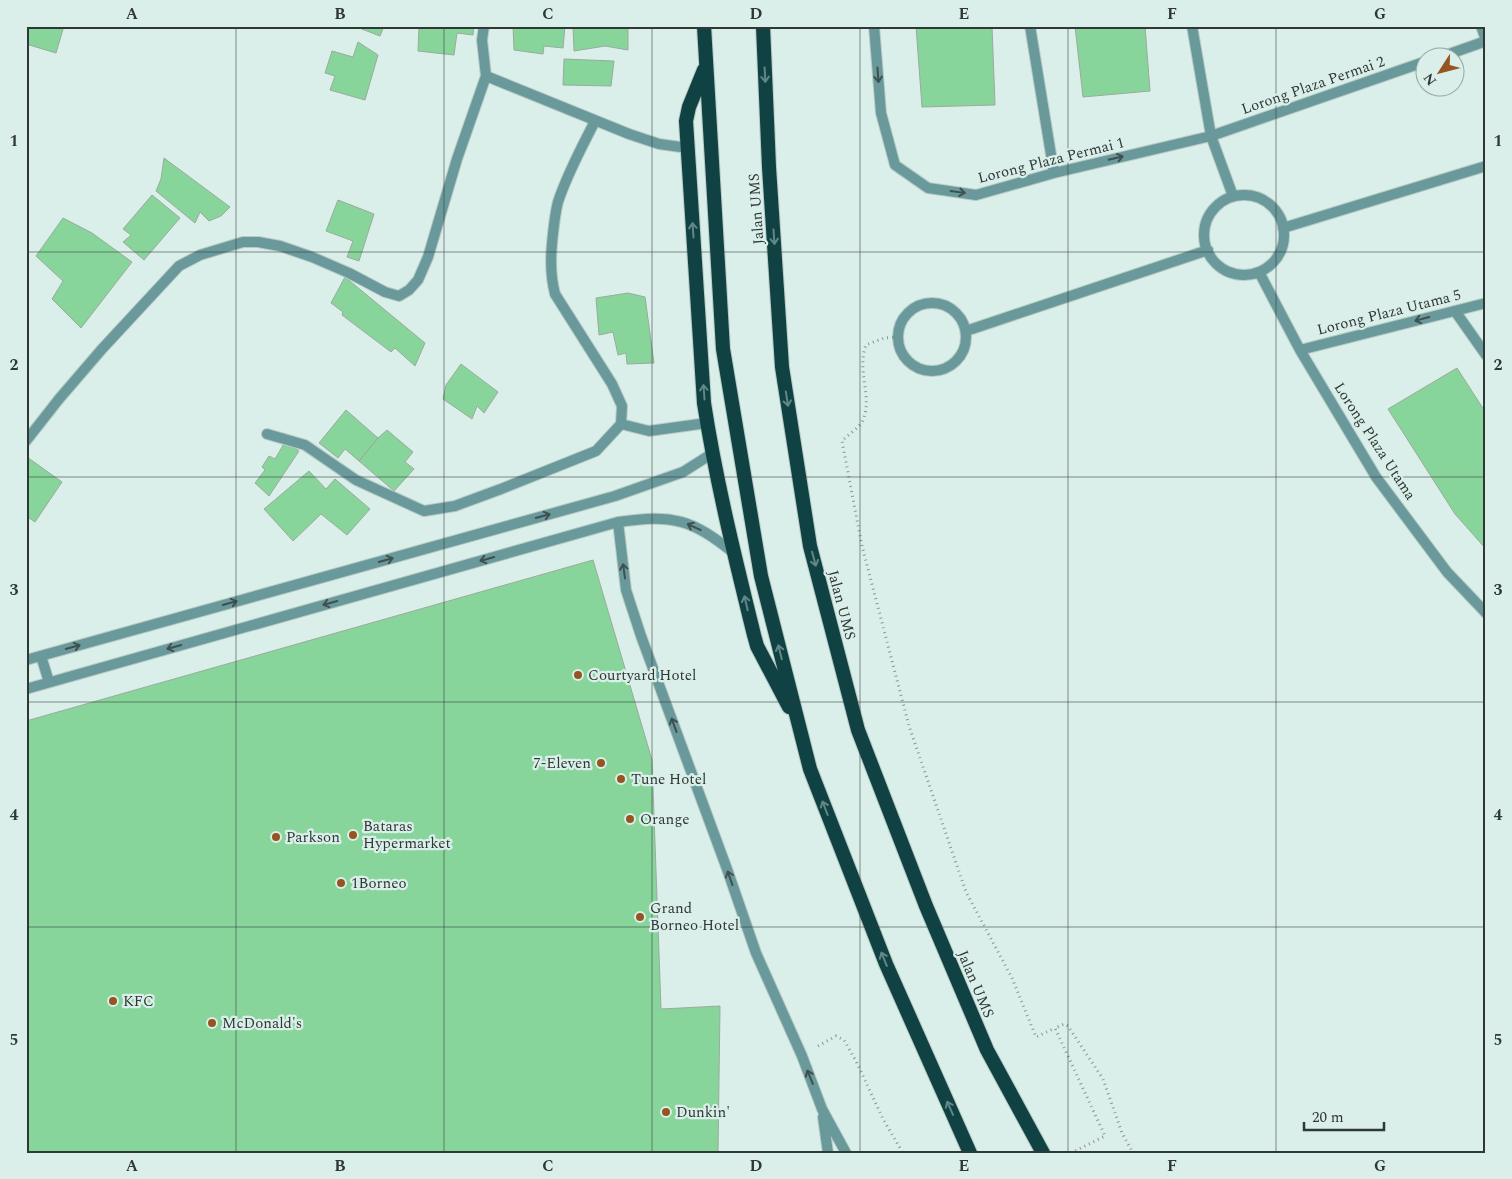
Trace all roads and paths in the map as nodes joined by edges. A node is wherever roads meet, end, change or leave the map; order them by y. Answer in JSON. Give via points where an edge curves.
{"nodes":[{"id":1,"x":484,"y":26,"type":"edge"},
{"id":2,"x":704,"y":26,"type":"edge"},
{"id":3,"x":763,"y":26,"type":"edge"},
{"id":4,"x":874,"y":26,"type":"edge"},
{"id":5,"x":1030,"y":26,"type":"edge"},
{"id":6,"x":1192,"y":26,"type":"edge"},
{"id":7,"x":1481,"y":26,"type":"edge"},
{"id":8,"x":1486,"y":41,"type":"edge"},
{"id":9,"x":1464,"y":49,"type":"edge"},
{"id":10,"x":705,"y":65,"type":"junction"},
{"id":11,"x":1414,"y":65,"type":"edge"},
{"id":12,"x":486,"y":76,"type":"junction"},
{"id":13,"x":595,"y":121,"type":"junction"},
{"id":14,"x":1212,"y":136,"type":"junction"},
{"id":15,"x":688,"y":148,"type":"junction"},
{"id":16,"x":1486,"y":166,"type":"edge"},
{"id":17,"x":1054,"y":173,"type":"junction"},
{"id":18,"x":1233,"y":196,"type":"junction"},
{"id":19,"x":1283,"y":228,"type":"junction"},
{"id":20,"x":1208,"y":250,"type":"junction"},
{"id":21,"x":1259,"y":272,"type":"junction"},
{"id":22,"x":1486,"y":303,"type":"edge"},
{"id":23,"x":1455,"y":310,"type":"junction"},
{"id":24,"x":966,"y":331,"type":"junction"},
{"id":25,"x":898,"y":337,"type":"junction"},
{"id":26,"x":1300,"y":350,"type":"junction"},
{"id":27,"x":1486,"y":355,"type":"edge"},
{"id":28,"x":621,"y":424,"type":"junction"},
{"id":29,"x":707,"y":424,"type":"junction"},
{"id":30,"x":267,"y":434,"type":"dead end"},
{"id":31,"x":26,"y":442,"type":"edge"},
{"id":32,"x":712,"y":453,"type":"junction"},
{"id":33,"x":618,"y":522,"type":"junction"},
{"id":34,"x":735,"y":554,"type":"junction"},
{"id":35,"x":1486,"y":613,"type":"edge"},
{"id":36,"x":42,"y":656,"type":"junction"},
{"id":37,"x":26,"y":660,"type":"edge"},
{"id":38,"x":49,"y":682,"type":"junction"},
{"id":39,"x":26,"y":689,"type":"edge"},
{"id":40,"x":799,"y":728,"type":"junction"},
{"id":41,"x":1055,"y":1028,"type":"junction"},
{"id":42,"x":802,"y":1056,"type":"junction"},
{"id":43,"x":822,"y":1109,"type":"junction"},
{"id":44,"x":828,"y":1153,"type":"edge"},
{"id":45,"x":846,"y":1153,"type":"edge"},
{"id":46,"x":903,"y":1153,"type":"edge"},
{"id":47,"x":970,"y":1153,"type":"edge"},
{"id":48,"x":1043,"y":1153,"type":"edge"},
{"id":49,"x":1071,"y":1153,"type":"edge"},
{"id":50,"x":1133,"y":1153,"type":"edge"}],
"edges":[{"from":1,"to":12,"type":"street","via":[[482,40]]},
{"from":2,"to":10,"type":"highway"},
{"from":3,"to":48,"type":"highway","name":"Jalan UMS","one_way":true,"via":[[782,367],[810,546],[858,730],[926,906],[987,1050]]},
{"from":4,"to":17,"type":"street","name":"Lorong Plaza Permai 1","one_way":true,"via":[[881,113],[895,165],[928,188],[976,195]]},
{"from":5,"to":17,"type":"street"},
{"from":6,"to":14,"type":"street"},
{"from":7,"to":8,"type":"street"},
{"from":8,"to":9,"type":"street"},
{"from":10,"to":15,"type":"highway","via":[[686,121]]},
{"from":40,"to":10,"type":"highway","one_way":true,"via":[[761,576],[723,349]]},
{"from":11,"to":14,"type":"street","name":"Lorong Plaza Permai 2"},
{"from":12,"to":13,"type":"street"},
{"from":12,"to":31,"type":"street","via":[[428,258],[418,280],[409,290],[399,296],[385,292],[312,257],[265,243],[242,242],[200,255],[179,266],[89,363]]},
{"from":13,"to":15,"type":"street","via":[[659,144]]},
{"from":13,"to":28,"type":"street","via":[[558,204],[550,266],[555,294],[612,384],[622,406]]},
{"from":17,"to":14,"type":"street","name":"Lorong Plaza Permai 1","one_way":true},
{"from":14,"to":18,"type":"street"},
{"from":29,"to":15,"type":"highway","one_way":true},
{"from":16,"to":19,"type":"street"},
{"from":18,"to":19,"type":"street","via":[[1259,198],[1271,205]]},
{"from":18,"to":20,"type":"street","via":[[1212,211],[1204,237]]},
{"from":19,"to":21,"type":"street","via":[[1279,254]]},
{"from":20,"to":21,"type":"street","via":[[1223,269],[1247,274]]},
{"from":20,"to":24,"type":"street"},
{"from":21,"to":26,"type":"street","name":"Lorong Plaza Utama"},
{"from":22,"to":23,"type":"street","name":"Lorong Plaza Utama 5"},
{"from":23,"to":26,"type":"street","name":"Lorong Plaza Utama 5","one_way":true},
{"from":23,"to":27,"type":"street"},
{"from":24,"to":25,"type":"street","via":[[955,312],[935,303],[924,304],[905,316]]},
{"from":24,"to":25,"type":"street","via":[[963,353],[956,362],[935,371],[914,366],[900,348]]},
{"from":25,"to":41,"type":"path","via":[[866,345],[862,362],[866,407],[861,423],[842,441],[862,546],[909,726],[966,892],[1012,978],[1036,1037]]},
{"from":26,"to":35,"type":"street","name":"Lorong Plaza Utama","via":[[1376,477],[1447,572]]},
{"from":28,"to":29,"type":"street","via":[[649,431]]},
{"from":28,"to":30,"type":"street","via":[[596,451],[455,506],[424,511],[356,480],[305,445]]},
{"from":29,"to":32,"type":"highway"},
{"from":32,"to":34,"type":"highway"},
{"from":36,"to":32,"type":"street","one_way":true,"via":[[615,496],[683,472]]},
{"from":34,"to":33,"type":"street","one_way":true,"via":[[713,537],[673,519],[644,518]]},
{"from":33,"to":38,"type":"street","one_way":true},
{"from":42,"to":33,"type":"street","one_way":true,"via":[[756,953],[641,636],[626,590]]},
{"from":40,"to":34,"type":"highway","one_way":true,"via":[[757,646]]},
{"from":36,"to":37,"type":"street"},
{"from":36,"to":38,"type":"street"},
{"from":38,"to":39,"type":"street"},
{"from":47,"to":40,"type":"highway","one_way":true,"via":[[886,964],[810,769]]},
{"from":41,"to":49,"type":"path","via":[[1105,1136]]},
{"from":41,"to":50,"type":"path","via":[[1064,1024],[1068,1026],[1103,1079],[1122,1133]]},
{"from":43,"to":42,"type":"street","one_way":true},
{"from":42,"to":46,"type":"path","via":[[836,1036],[844,1040]]},
{"from":43,"to":44,"type":"street"},
{"from":43,"to":45,"type":"street"}]}
